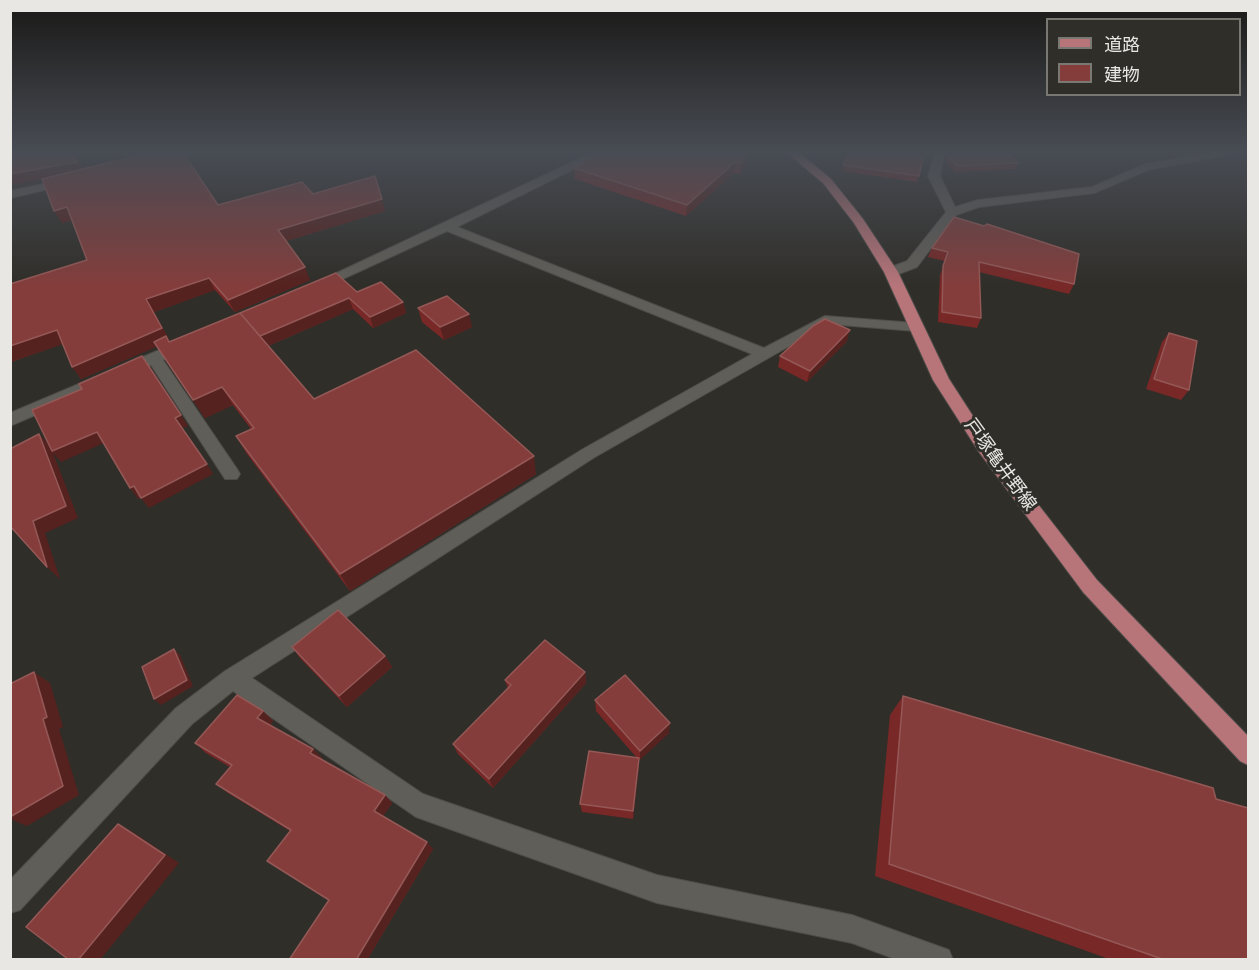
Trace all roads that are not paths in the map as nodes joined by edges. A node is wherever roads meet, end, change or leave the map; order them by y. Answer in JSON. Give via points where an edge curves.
{"nodes":[{"id":1,"x":511,"y":196,"type":"edge"},
{"id":2,"x":838,"y":196,"type":"edge"},
{"id":3,"x":944,"y":196,"type":"edge"},
{"id":4,"x":1042,"y":196,"type":"edge"},
{"id":5,"x":952,"y":212,"type":"junction"},
{"id":6,"x":447,"y":227,"type":"junction"},
{"id":7,"x":891,"y":272,"type":"junction"},
{"id":8,"x":306,"y":290,"type":"edge"},
{"id":9,"x":915,"y":327,"type":"junction"},
{"id":10,"x":198,"y":338,"type":"edge"},
{"id":11,"x":765,"y":354,"type":"junction"},
{"id":12,"x":154,"y":358,"type":"junction"},
{"id":13,"x":10,"y":420,"type":"edge"},
{"id":14,"x":231,"y":474,"type":"dead end"},
{"id":15,"x":233,"y":678,"type":"junction"},
{"id":16,"x":1248,"y":753,"type":"edge"},
{"id":17,"x":10,"y":900,"type":"edge"},
{"id":18,"x":939,"y":960,"type":"edge"}],
"edges":[{"from":1,"to":6,"type":"street"},
{"from":2,"to":7,"type":"main road","name":"戸塚亀井野線"},
{"from":3,"to":5,"type":"street"},
{"from":4,"to":5,"type":"street","via":[[978,204]]},
{"from":5,"to":7,"type":"street","via":[[912,264]]},
{"from":6,"to":8,"type":"street"},
{"from":6,"to":11,"type":"street"},
{"from":7,"to":9,"type":"main road","name":"戸塚亀井野線"},
{"from":9,"to":11,"type":"street","via":[[825,320]]},
{"from":9,"to":16,"type":"main road","name":"戸塚亀井野線","via":[[941,380],[985,448],[1090,586]]},
{"from":10,"to":12,"type":"street"},
{"from":11,"to":15,"type":"street","via":[[589,453]]},
{"from":12,"to":13,"type":"street"},
{"from":12,"to":14,"type":"street"},
{"from":15,"to":17,"type":"street","via":[[184,716]]},
{"from":15,"to":18,"type":"street","via":[[416,804],[657,889],[852,929]]}]}
